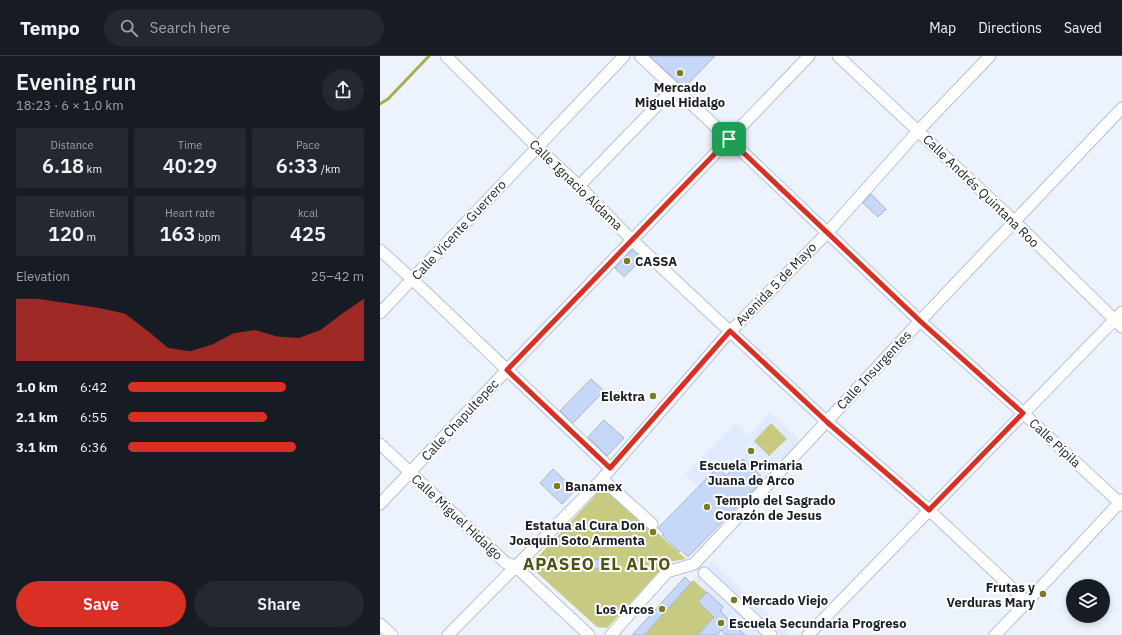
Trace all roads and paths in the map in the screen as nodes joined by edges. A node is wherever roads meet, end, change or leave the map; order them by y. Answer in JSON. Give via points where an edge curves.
{"nodes":[{"id":1,"x":624,"y":56,"type":"edge"},
{"id":2,"x":640,"y":56,"type":"edge"},
{"id":3,"x":809,"y":56,"type":"edge"},
{"id":4,"x":838,"y":56,"type":"edge"},
{"id":5,"x":990,"y":56,"type":"edge"},
{"id":6,"x":447,"y":57,"type":"edge"},
{"id":7,"x":674,"y":88,"type":"junction"},
{"id":8,"x":1122,"y":108,"type":"edge"},
{"id":9,"x":918,"y":131,"type":"junction"},
{"id":10,"x":729,"y":139,"type":"junction"},
{"id":11,"x":537,"y":147,"type":"junction"},
{"id":12,"x":579,"y":186,"type":"junction"},
{"id":13,"x":1015,"y":222,"type":"junction"},
{"id":14,"x":827,"y":233,"type":"junction"},
{"id":15,"x":632,"y":240,"type":"junction"},
{"id":16,"x":380,"y":250,"type":"edge"},
{"id":17,"x":413,"y":280,"type":"junction"},
{"id":18,"x":380,"y":313,"type":"edge"},
{"id":19,"x":1119,"y":320,"type":"edge"},
{"id":20,"x":920,"y":321,"type":"junction"},
{"id":21,"x":730,"y":331,"type":"junction"},
{"id":22,"x":507,"y":370,"type":"junction"},
{"id":23,"x":1023,"y":413,"type":"junction"},
{"id":24,"x":827,"y":422,"type":"junction"},
{"id":25,"x":380,"y":444,"type":"edge"},
{"id":26,"x":610,"y":468,"type":"junction"},
{"id":27,"x":410,"y":473,"type":"junction"},
{"id":28,"x":602,"y":479,"type":"junction"},
{"id":29,"x":1121,"y":503,"type":"edge"},
{"id":30,"x":380,"y":504,"type":"edge"},
{"id":31,"x":929,"y":510,"type":"junction"},
{"id":32,"x":652,"y":524,"type":"dead end"},
{"id":33,"x":515,"y":566,"type":"junction"},
{"id":34,"x":699,"y":568,"type":"junction"},
{"id":35,"x":1027,"y":602,"type":"junction"},
{"id":36,"x":380,"y":624,"type":"edge"},
{"id":37,"x":392,"y":635,"type":"edge"},
{"id":38,"x":448,"y":635,"type":"edge"},
{"id":39,"x":589,"y":635,"type":"edge"},
{"id":40,"x":611,"y":635,"type":"edge"},
{"id":41,"x":771,"y":635,"type":"edge"},
{"id":42,"x":808,"y":635,"type":"edge"},
{"id":43,"x":995,"y":635,"type":"edge"}],
"edges":[{"from":1,"to":11,"type":"street","name":"Calle Vicente Guerrero"},
{"from":2,"to":7,"type":"street","name":"Calle Pípila"},
{"from":3,"to":10,"type":"street","name":"Calle Chapultepec"},
{"from":4,"to":9,"type":"street","name":"Calle Andrés Quintana Roo"},
{"from":5,"to":9,"type":"street","name":"Avenida 5 de Mayo"},
{"from":6,"to":11,"type":"street","name":"Calle Ignacio Aldama"},
{"from":7,"to":10,"type":"street","name":"Calle Pípila"},
{"from":7,"to":12,"type":"street"},
{"from":8,"to":13,"type":"street","name":"Calle Insurgentes"},
{"from":9,"to":13,"type":"street","name":"Calle Andrés Quintana Roo"},
{"from":9,"to":14,"type":"street","name":"Avenida 5 de Mayo"},
{"from":10,"to":14,"type":"street","name":"Calle Pípila"},
{"from":10,"to":15,"type":"street","name":"Calle Chapultepec"},
{"from":11,"to":12,"type":"street","name":"Calle Ignacio Aldama"},
{"from":11,"to":17,"type":"street","name":"Calle Vicente Guerrero"},
{"from":12,"to":15,"type":"street","name":"Calle Ignacio Aldama"},
{"from":13,"to":19,"type":"street","name":"Calle Andrés Quintana Roo"},
{"from":13,"to":20,"type":"street","name":"Calle Insurgentes"},
{"from":14,"to":20,"type":"street","name":"Calle Pípila"},
{"from":14,"to":21,"type":"street","name":"Avenida 5 de Mayo"},
{"from":15,"to":21,"type":"street","name":"Calle Ignacio Aldama"},
{"from":15,"to":22,"type":"street","name":"Calle Chapultepec"},
{"from":16,"to":17,"type":"street"},
{"from":17,"to":18,"type":"street","name":"Calle Vicente Guerrero"},
{"from":17,"to":22,"type":"street"},
{"from":19,"to":23,"type":"street"},
{"from":20,"to":23,"type":"street","name":"Calle Pípila"},
{"from":20,"to":24,"type":"street","name":"Calle Insurgentes"},
{"from":21,"to":24,"type":"street","name":"Calle Ignacio Aldama"},
{"from":21,"to":26,"type":"street","name":"Avenida 5 de Mayo"},
{"from":22,"to":26,"type":"street"},
{"from":22,"to":27,"type":"street","name":"Calle Chapultepec"},
{"from":23,"to":29,"type":"street","name":"Calle Pípila"},
{"from":23,"to":31,"type":"street"},
{"from":24,"to":31,"type":"street","name":"Calle Ignacio Aldama"},
{"from":24,"to":34,"type":"street","name":"Calle Insurgentes"},
{"from":25,"to":27,"type":"street","name":"Calle Miguel Hidalgo"},
{"from":26,"to":28,"type":"street","name":"Avenida 5 de Mayo"},
{"from":27,"to":30,"type":"street","name":"Calle Chapultepec"},
{"from":27,"to":33,"type":"street","name":"Calle Miguel Hidalgo","via":[[506,563]]},
{"from":28,"to":32,"type":"street"},
{"from":28,"to":33,"type":"street","name":"Avenida 5 de Mayo"},
{"from":29,"to":35,"type":"street"},
{"from":31,"to":35,"type":"street","name":"Calle Ignacio Aldama"},
{"from":31,"to":42,"type":"street"},
{"from":33,"to":38,"type":"street","name":"Avenida 5 de Mayo"},
{"from":33,"to":39,"type":"street","name":"Calle Miguel Hidalgo"},
{"from":34,"to":40,"type":"street","via":[[667,572]]},
{"from":34,"to":41,"type":"street"},
{"from":35,"to":43,"type":"street"},
{"from":36,"to":37,"type":"street"}]}
